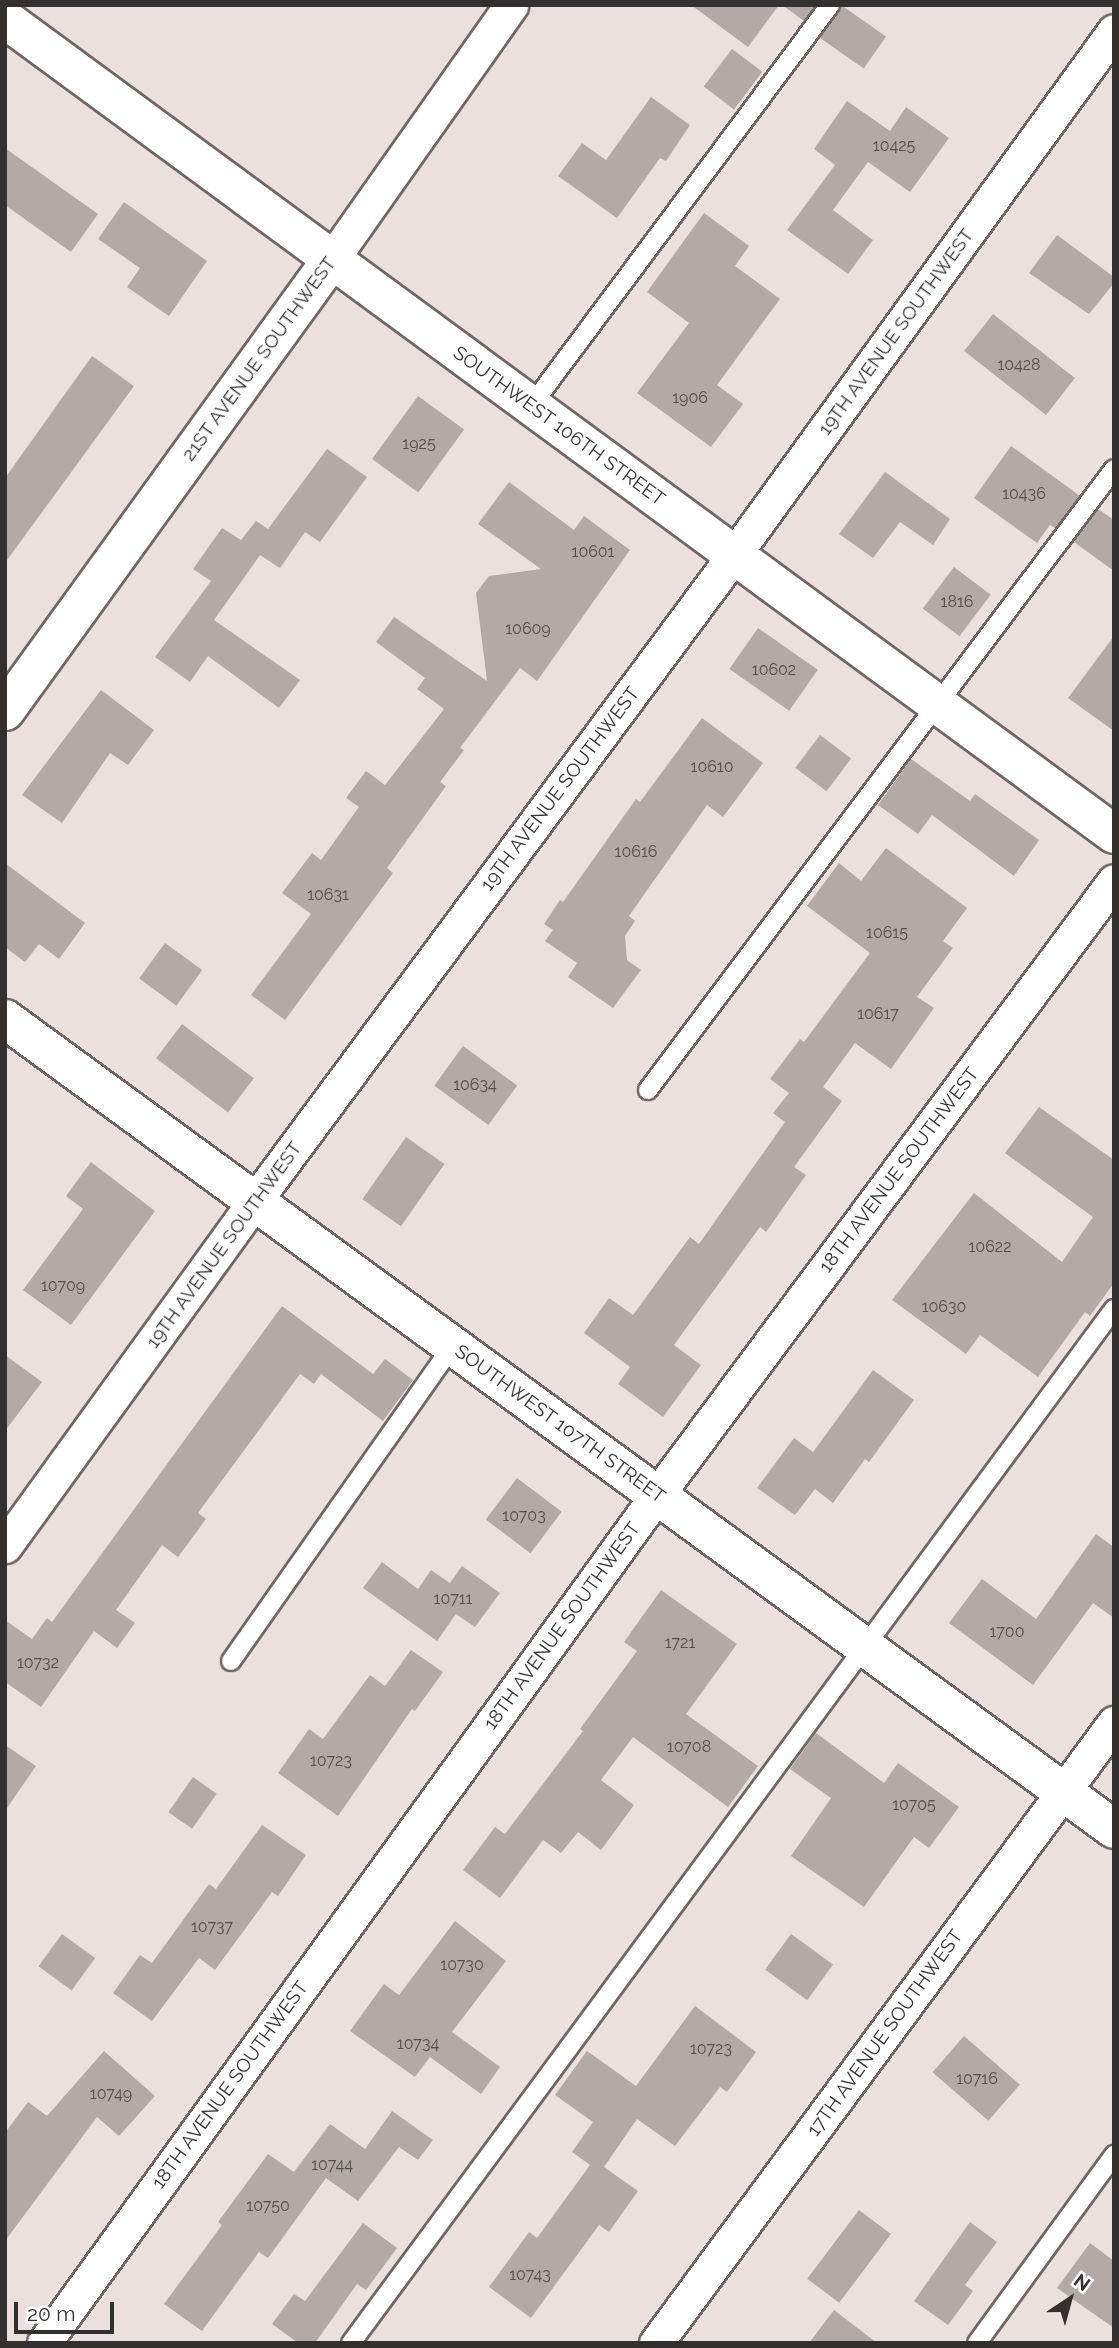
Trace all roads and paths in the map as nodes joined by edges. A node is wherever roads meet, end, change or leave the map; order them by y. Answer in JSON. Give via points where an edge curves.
{"nodes":[{"id":1,"x":15,"y":5,"type":"edge"},
{"id":2,"x":511,"y":5,"type":"edge"},
{"id":3,"x":830,"y":5,"type":"edge"},
{"id":4,"x":5,"y":18,"type":"edge"},
{"id":5,"x":1114,"y":31,"type":"edge"},
{"id":6,"x":332,"y":258,"type":"junction"},
{"id":7,"x":531,"y":406,"type":"junction"},
{"id":8,"x":1114,"y":469,"type":"edge"},
{"id":9,"x":734,"y":555,"type":"junction"},
{"id":10,"x":938,"y":705,"type":"junction"},
{"id":11,"x":5,"y":711,"type":"edge"},
{"id":12,"x":1114,"y":834,"type":"edge"},
{"id":13,"x":1114,"y":881,"type":"edge"},
{"id":14,"x":5,"y":1019,"type":"edge"},
{"id":15,"x":648,"y":1090,"type":"dead end"},
{"id":16,"x":254,"y":1202,"type":"junction"},
{"id":17,"x":1114,"y":1309,"type":"edge"},
{"id":18,"x":452,"y":1346,"type":"junction"},
{"id":19,"x":657,"y":1495,"type":"junction"},
{"id":20,"x":5,"y":1546,"type":"edge"},
{"id":21,"x":865,"y":1647,"type":"junction"},
{"id":22,"x":231,"y":1661,"type":"dead end"},
{"id":23,"x":1114,"y":1723,"type":"edge"},
{"id":24,"x":1063,"y":1792,"type":"junction"},
{"id":25,"x":1114,"y":1829,"type":"edge"},
{"id":26,"x":1114,"y":2155,"type":"edge"},
{"id":27,"x":44,"y":2343,"type":"edge"},
{"id":28,"x":351,"y":2343,"type":"edge"},
{"id":29,"x":656,"y":2343,"type":"edge"},
{"id":30,"x":977,"y":2343,"type":"edge"}],
"edges":[{"from":1,"to":4,"type":"street"},
{"from":2,"to":6,"type":"street","name":"21ST AVENUE SOUTHWEST"},
{"from":3,"to":7,"type":"lane"},
{"from":4,"to":6,"type":"street","name":"SOUTHWEST 106TH STREET"},
{"from":5,"to":9,"type":"street","name":"19TH AVENUE SOUTHWEST"},
{"from":6,"to":7,"type":"street","name":"SOUTHWEST 106TH STREET"},
{"from":6,"to":11,"type":"street","name":"21ST AVENUE SOUTHWEST"},
{"from":7,"to":9,"type":"street","name":"SOUTHWEST 106TH STREET"},
{"from":8,"to":10,"type":"lane"},
{"from":9,"to":10,"type":"street","name":"SOUTHWEST 106TH STREET"},
{"from":9,"to":16,"type":"street","name":"19TH AVENUE SOUTHWEST"},
{"from":10,"to":12,"type":"street","name":"SOUTHWEST 106TH STREET"},
{"from":10,"to":15,"type":"lane"},
{"from":13,"to":19,"type":"street","name":"18TH AVENUE SOUTHWEST"},
{"from":14,"to":16,"type":"street","name":"SOUTHWEST 107TH STREET"},
{"from":16,"to":18,"type":"street","name":"SOUTHWEST 107TH STREET"},
{"from":16,"to":20,"type":"street","name":"19TH AVENUE SOUTHWEST"},
{"from":17,"to":21,"type":"lane"},
{"from":18,"to":19,"type":"street","name":"SOUTHWEST 107TH STREET"},
{"from":18,"to":22,"type":"lane"},
{"from":19,"to":21,"type":"street","name":"SOUTHWEST 107TH STREET"},
{"from":19,"to":27,"type":"street","name":"18TH AVENUE SOUTHWEST"},
{"from":21,"to":24,"type":"street","name":"SOUTHWEST 107TH STREET"},
{"from":21,"to":28,"type":"lane"},
{"from":23,"to":24,"type":"street","name":"17TH AVENUE SOUTHWEST"},
{"from":24,"to":25,"type":"street","name":"SOUTHWEST 107TH STREET"},
{"from":24,"to":29,"type":"street","name":"17TH AVENUE SOUTHWEST"},
{"from":26,"to":30,"type":"lane"}]}
